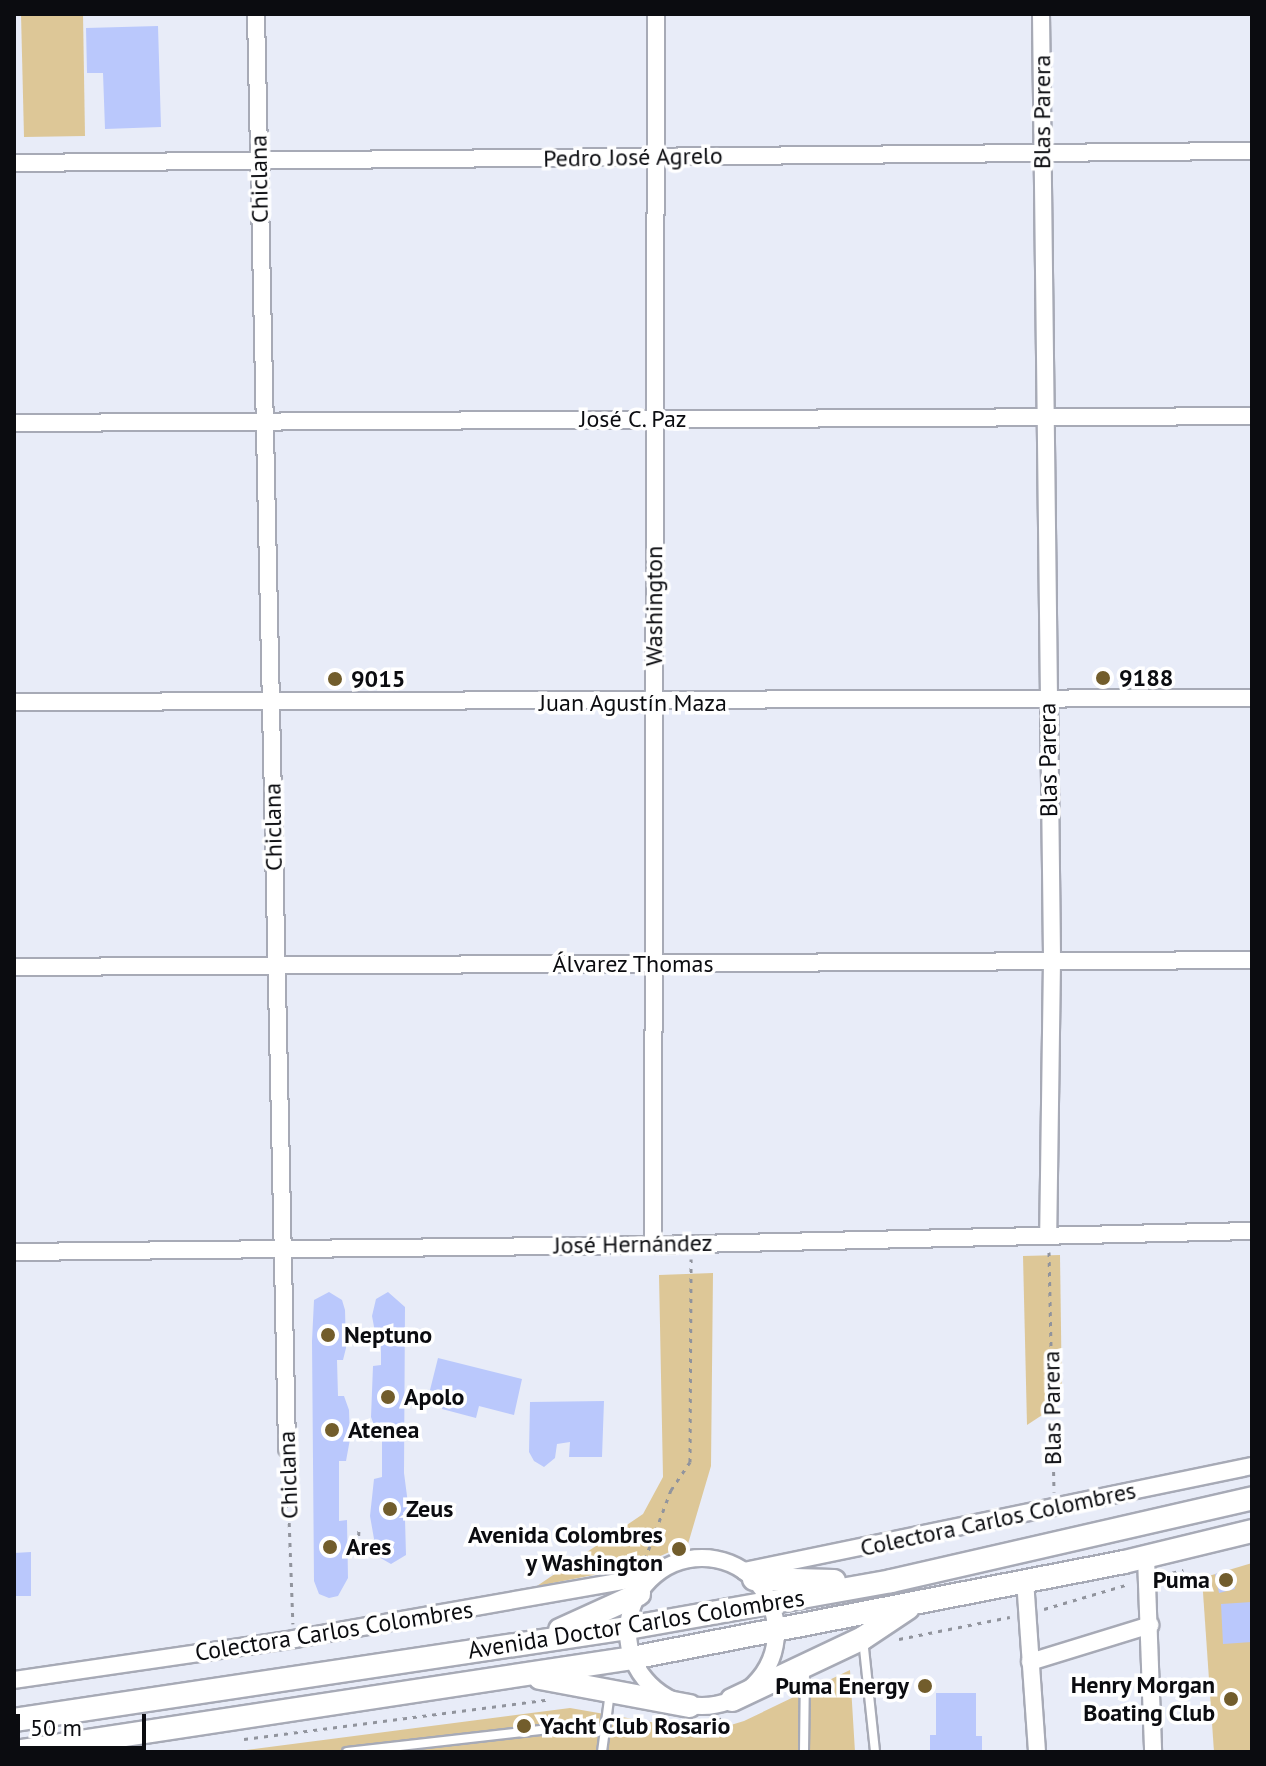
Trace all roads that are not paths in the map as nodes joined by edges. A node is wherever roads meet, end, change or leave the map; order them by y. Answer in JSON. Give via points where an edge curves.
{"nodes":[{"id":1,"x":256,"y":14,"type":"edge"},
{"id":2,"x":656,"y":14,"type":"edge"},
{"id":3,"x":1041,"y":14,"type":"edge"},
{"id":4,"x":1252,"y":151,"type":"edge"},
{"id":5,"x":1042,"y":153,"type":"junction"},
{"id":6,"x":656,"y":157,"type":"junction"},
{"id":7,"x":259,"y":160,"type":"junction"},
{"id":8,"x":14,"y":163,"type":"edge"},
{"id":9,"x":1252,"y":416,"type":"edge"},
{"id":10,"x":1045,"y":417,"type":"junction"},
{"id":11,"x":655,"y":419,"type":"junction"},
{"id":12,"x":264,"y":421,"type":"junction"},
{"id":13,"x":14,"y":423,"type":"edge"},
{"id":14,"x":1252,"y":698,"type":"edge"},
{"id":15,"x":1046,"y":700,"type":"junction"},
{"id":16,"x":271,"y":701,"type":"junction"},
{"id":17,"x":14,"y":702,"type":"edge"},
{"id":18,"x":654,"y":704,"type":"junction"},
{"id":19,"x":1252,"y":960,"type":"edge"},
{"id":20,"x":1052,"y":961,"type":"junction"},
{"id":21,"x":653,"y":964,"type":"junction"},
{"id":22,"x":274,"y":966,"type":"junction"},
{"id":23,"x":14,"y":967,"type":"edge"},
{"id":24,"x":1252,"y":1231,"type":"edge"},
{"id":25,"x":1048,"y":1236,"type":"junction"},
{"id":26,"x":653,"y":1245,"type":"junction"},
{"id":27,"x":280,"y":1246,"type":"junction"},
{"id":28,"x":14,"y":1252,"type":"edge"},
{"id":29,"x":287,"y":1449,"type":"road end"},
{"id":30,"x":1252,"y":1466,"type":"edge"},
{"id":31,"x":1252,"y":1498,"type":"edge"},
{"id":32,"x":1252,"y":1531,"type":"edge"},
{"id":33,"x":1146,"y":1568,"type":"junction"},
{"id":34,"x":749,"y":1575,"type":"junction"},
{"id":35,"x":645,"y":1578,"type":"junction"},
{"id":36,"x":1025,"y":1580,"type":"junction"},
{"id":37,"x":891,"y":1581,"type":"junction"},
{"id":38,"x":919,"y":1600,"type":"junction"},
{"id":39,"x":770,"y":1603,"type":"junction"},
{"id":40,"x":1150,"y":1625,"type":"junction"},
{"id":41,"x":628,"y":1628,"type":"junction"},
{"id":42,"x":776,"y":1629,"type":"junction"},
{"id":43,"x":535,"y":1642,"type":"junction"},
{"id":44,"x":864,"y":1646,"type":"junction"},
{"id":45,"x":632,"y":1658,"type":"junction"},
{"id":46,"x":1030,"y":1662,"type":"junction"},
{"id":47,"x":805,"y":1666,"type":"junction"},
{"id":48,"x":515,"y":1674,"type":"junction"},
{"id":49,"x":14,"y":1680,"type":"edge"},
{"id":50,"x":610,"y":1691,"type":"junction"},
{"id":51,"x":732,"y":1708,"type":"junction"},
{"id":52,"x":692,"y":1715,"type":"junction"},
{"id":53,"x":14,"y":1720,"type":"edge"},
{"id":54,"x":601,"y":1731,"type":"junction"},
{"id":55,"x":14,"y":1752,"type":"edge"},
{"id":56,"x":347,"y":1752,"type":"edge"},
{"id":57,"x":602,"y":1752,"type":"edge"},
{"id":58,"x":804,"y":1752,"type":"edge"},
{"id":59,"x":875,"y":1752,"type":"edge"},
{"id":60,"x":1037,"y":1752,"type":"edge"},
{"id":61,"x":1153,"y":1752,"type":"edge"}],
"edges":[{"from":1,"to":7,"type":"street","name":"Chiclana"},
{"from":2,"to":6,"type":"street","name":"Washington"},
{"from":3,"to":5,"type":"street","name":"Blas Parera"},
{"from":4,"to":5,"type":"street","name":"Pedro José Agrelo"},
{"from":5,"to":6,"type":"street","name":"Pedro José Agrelo"},
{"from":5,"to":10,"type":"street","name":"Blas Parera"},
{"from":6,"to":7,"type":"street","name":"Pedro José Agrelo"},
{"from":6,"to":11,"type":"street","name":"Washington"},
{"from":7,"to":8,"type":"street","name":"Pedro José Agrelo"},
{"from":7,"to":12,"type":"street","name":"Chiclana"},
{"from":9,"to":10,"type":"street","name":"José C. Paz"},
{"from":10,"to":11,"type":"street","name":"José C. Paz"},
{"from":10,"to":15,"type":"street","name":"Blas Parera"},
{"from":11,"to":12,"type":"street","name":"José C. Paz"},
{"from":11,"to":18,"type":"street","name":"Washington"},
{"from":12,"to":13,"type":"street","name":"José C. Paz"},
{"from":12,"to":16,"type":"street","name":"Chiclana"},
{"from":14,"to":15,"type":"street","name":"Juan Agustín Maza"},
{"from":15,"to":18,"type":"street","name":"Juan Agustín Maza"},
{"from":15,"to":20,"type":"street","name":"Blas Parera"},
{"from":16,"to":17,"type":"street","name":"Juan Agustín Maza"},
{"from":16,"to":18,"type":"street","name":"Juan Agustín Maza"},
{"from":16,"to":22,"type":"street","name":"Chiclana"},
{"from":18,"to":21,"type":"street","name":"Washington"},
{"from":19,"to":20,"type":"street","name":"Álvarez Thomas"},
{"from":20,"to":21,"type":"street","name":"Álvarez Thomas"},
{"from":20,"to":25,"type":"street","name":"Blas Parera"},
{"from":21,"to":22,"type":"street","name":"Álvarez Thomas"},
{"from":21,"to":26,"type":"street","name":"Washington"},
{"from":22,"to":23,"type":"street","name":"Álvarez Thomas"},
{"from":22,"to":27,"type":"street","name":"Chiclana"},
{"from":24,"to":25,"type":"street","name":"José Hernández"},
{"from":25,"to":26,"type":"street","name":"José Hernández"},
{"from":26,"to":27,"type":"street","name":"José Hernández"},
{"from":27,"to":28,"type":"street","name":"José Hernández"},
{"from":27,"to":29,"type":"street","name":"Chiclana"},
{"from":30,"to":34,"type":"street","name":"Colectora Carlos Colombres"},
{"from":31,"to":37,"type":"main road","name":"Avenida Doctor Carlos Colombres"},
{"from":32,"to":33,"type":"main road","name":"Avenida Doctor Carlos Colombres"},
{"from":33,"to":36,"type":"main road","name":"Avenida Doctor Carlos Colombres"},
{"from":33,"to":40,"type":"street"},
{"from":34,"to":35,"type":"street","name":"Colectora Carlos Colombres","via":[[702,1558]]},
{"from":34,"to":37,"type":"main road"},
{"from":34,"to":39,"type":"street"},
{"from":35,"to":41,"type":"street"},
{"from":35,"to":43,"type":"main road"},
{"from":35,"to":49,"type":"street","name":"Colectora Carlos Colombres","via":[[294,1639]]},
{"from":36,"to":38,"type":"main road","name":"Avenida Doctor Carlos Colombres"},
{"from":36,"to":46,"type":"street"},
{"from":37,"to":39,"type":"main road","name":"Avenida Doctor Carlos Colombres"},
{"from":38,"to":42,"type":"main road","name":"Avenida Doctor Carlos Colombres"},
{"from":38,"to":44,"type":"main road"},
{"from":39,"to":41,"type":"main road","name":"Avenida Doctor Carlos Colombres"},
{"from":39,"to":42,"type":"street"},
{"from":40,"to":46,"type":"street"},
{"from":40,"to":61,"type":"street"},
{"from":41,"to":43,"type":"main road","name":"Avenida Doctor Carlos Colombres"},
{"from":41,"to":45,"type":"street"},
{"from":42,"to":45,"type":"main road","name":"Avenida Doctor Carlos Colombres"},
{"from":42,"to":51,"type":"street","via":[[771,1658]]},
{"from":43,"to":53,"type":"main road","name":"Avenida Doctor Carlos Colombres"},
{"from":44,"to":47,"type":"main road"},
{"from":44,"to":59,"type":"lane"},
{"from":45,"to":48,"type":"main road","name":"Avenida Doctor Carlos Colombres"},
{"from":45,"to":52,"type":"street","via":[[645,1681]]},
{"from":46,"to":60,"type":"street"},
{"from":47,"to":51,"type":"main road"},
{"from":47,"to":58,"type":"lane"},
{"from":48,"to":50,"type":"main road"},
{"from":48,"to":55,"type":"main road","name":"Avenida Doctor Carlos Colombres"},
{"from":50,"to":52,"type":"main road"},
{"from":50,"to":54,"type":"lane"},
{"from":51,"to":52,"type":"street"},
{"from":54,"to":56,"type":"lane","via":[[576,1726]]},
{"from":54,"to":57,"type":"lane"}]}
